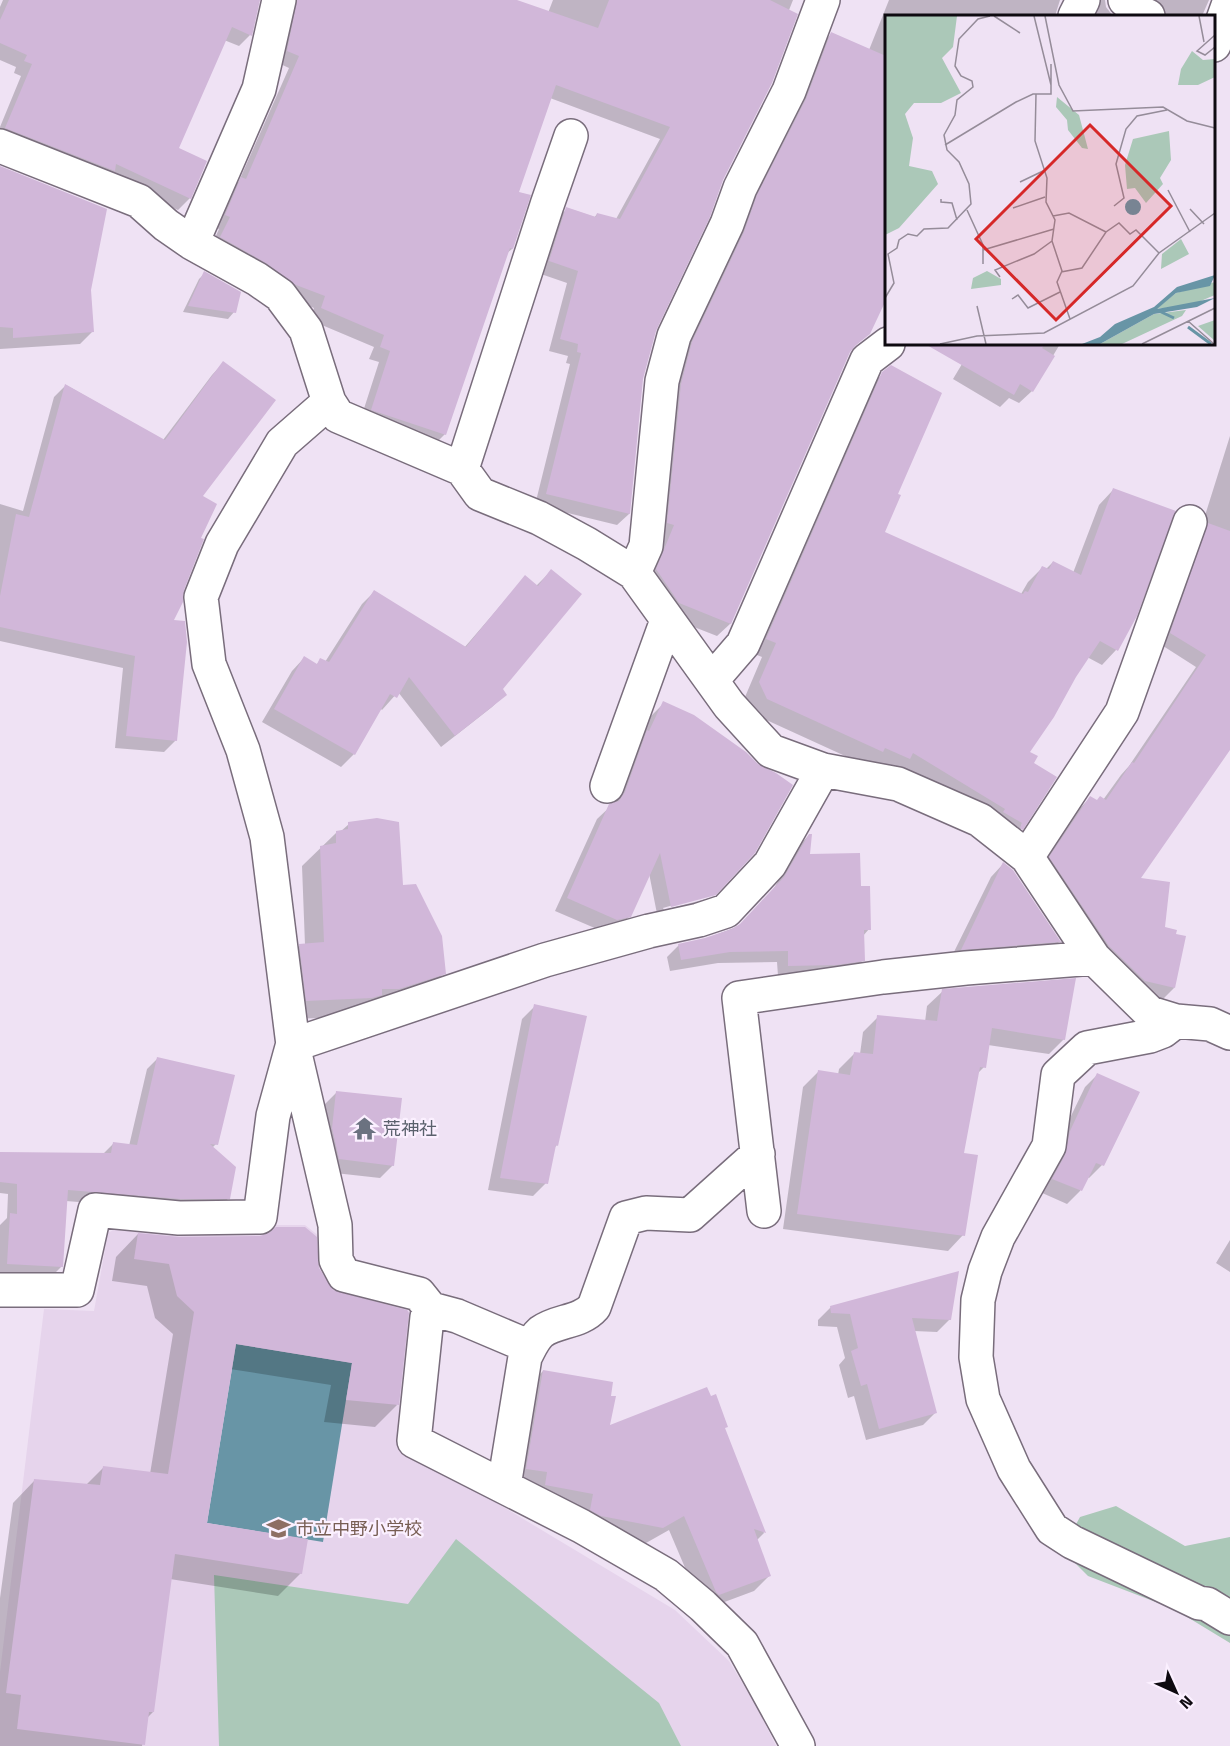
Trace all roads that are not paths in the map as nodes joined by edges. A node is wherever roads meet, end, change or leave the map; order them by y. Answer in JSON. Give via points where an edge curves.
{"nodes":[{"id":1,"x":279,"y":0,"type":"edge"},
{"id":2,"x":823,"y":0,"type":"edge"},
{"id":3,"x":1083,"y":0,"type":"edge"},
{"id":4,"x":1125,"y":0,"type":"edge"},
{"id":5,"x":1230,"y":0,"type":"edge"},
{"id":6,"x":1076,"y":15,"type":"edge"},
{"id":7,"x":1146,"y":15,"type":"edge"},
{"id":8,"x":1215,"y":42,"type":"edge"},
{"id":9,"x":1215,"y":45,"type":"edge"},
{"id":10,"x":1230,"y":52,"type":"edge"},
{"id":11,"x":571,"y":136,"type":"dead end"},
{"id":12,"x":0,"y":146,"type":"edge"},
{"id":13,"x":192,"y":243,"type":"junction"},
{"id":14,"x":887,"y":345,"type":"edge"},
{"id":15,"x":329,"y":402,"type":"junction"},
{"id":16,"x":462,"y":469,"type":"junction"},
{"id":17,"x":1190,"y":522,"type":"dead end"},
{"id":18,"x":634,"y":573,"type":"junction"},
{"id":19,"x":668,"y":620,"type":"junction"},
{"id":20,"x":712,"y":680,"type":"junction"},
{"id":21,"x":823,"y":770,"type":"junction"},
{"id":22,"x":607,"y":786,"type":"dead end"},
{"id":23,"x":1027,"y":856,"type":"junction"},
{"id":24,"x":1094,"y":958,"type":"junction"},
{"id":25,"x":1176,"y":1021,"type":"junction"},
{"id":26,"x":1230,"y":1033,"type":"edge"},
{"id":27,"x":293,"y":1045,"type":"junction"},
{"id":28,"x":758,"y":1154,"type":"junction"},
{"id":29,"x":764,"y":1211,"type":"dead end"},
{"id":30,"x":0,"y":1290,"type":"edge"},
{"id":31,"x":431,"y":1309,"type":"junction"},
{"id":32,"x":516,"y":1341,"type":"dead end"},
{"id":33,"x":504,"y":1486,"type":"junction"},
{"id":34,"x":1230,"y":1618,"type":"edge"},
{"id":35,"x":798,"y":1746,"type":"edge"}],
"edges":[{"from":1,"to":13,"type":"street","via":[[259,89]]},
{"from":2,"to":18,"type":"street","via":[[789,91],[740,188],[727,225],[674,336],[662,381],[646,546]]},
{"from":3,"to":6,"type":"street"},
{"from":4,"to":7,"type":"street"},
{"from":5,"to":8,"type":"street"},
{"from":9,"to":10,"type":"street"},
{"from":11,"to":16,"type":"street"},
{"from":12,"to":13,"type":"street","via":[[139,201]]},
{"from":13,"to":15,"type":"street","via":[[280,296],[306,330]]},
{"from":14,"to":20,"type":"street","via":[[867,360],[743,644]]},
{"from":15,"to":16,"type":"street","via":[[338,416]]},
{"from":15,"to":27,"type":"street","via":[[282,443],[222,544],[201,597],[209,664],[243,750],[267,837]]},
{"from":16,"to":18,"type":"street","via":[[480,494],[538,518]]},
{"from":17,"to":23,"type":"street","via":[[1122,712]]},
{"from":18,"to":19,"type":"street"},
{"from":19,"to":20,"type":"street"},
{"from":19,"to":22,"type":"street"},
{"from":20,"to":21,"type":"street","via":[[771,751]]},
{"from":21,"to":23,"type":"street","via":[[913,790],[980,820]]},
{"from":21,"to":27,"type":"street","via":[[770,864],[726,911],[545,960]]},
{"from":23,"to":24,"type":"street"},
{"from":24,"to":25,"type":"street","via":[[1150,1013]]},
{"from":24,"to":28,"type":"street","via":[[954,969],[739,998]]},
{"from":25,"to":26,"type":"street","via":[[1210,1024]]},
{"from":25,"to":34,"type":"street","via":[[1150,1036],[1087,1048],[1058,1076],[1049,1146],[998,1237],[985,1271],[978,1300],[976,1357],[983,1399],[1014,1468],[1052,1529]]},
{"from":27,"to":30,"type":"street","via":[[273,1116],[260,1217],[179,1218],[95,1210],[76,1290]]},
{"from":27,"to":31,"type":"street","via":[[333,1216],[336,1260],[344,1275],[419,1294]]},
{"from":28,"to":29,"type":"street"},
{"from":28,"to":33,"type":"street","via":[[690,1215],[646,1213],[626,1218],[594,1307],[586,1315],[542,1331],[532,1341],[525,1357]]},
{"from":31,"to":32,"type":"street"},
{"from":31,"to":33,"type":"street","via":[[414,1441]]},
{"from":33,"to":35,"type":"street","via":[[666,1575],[703,1606],[742,1644]]}]}
